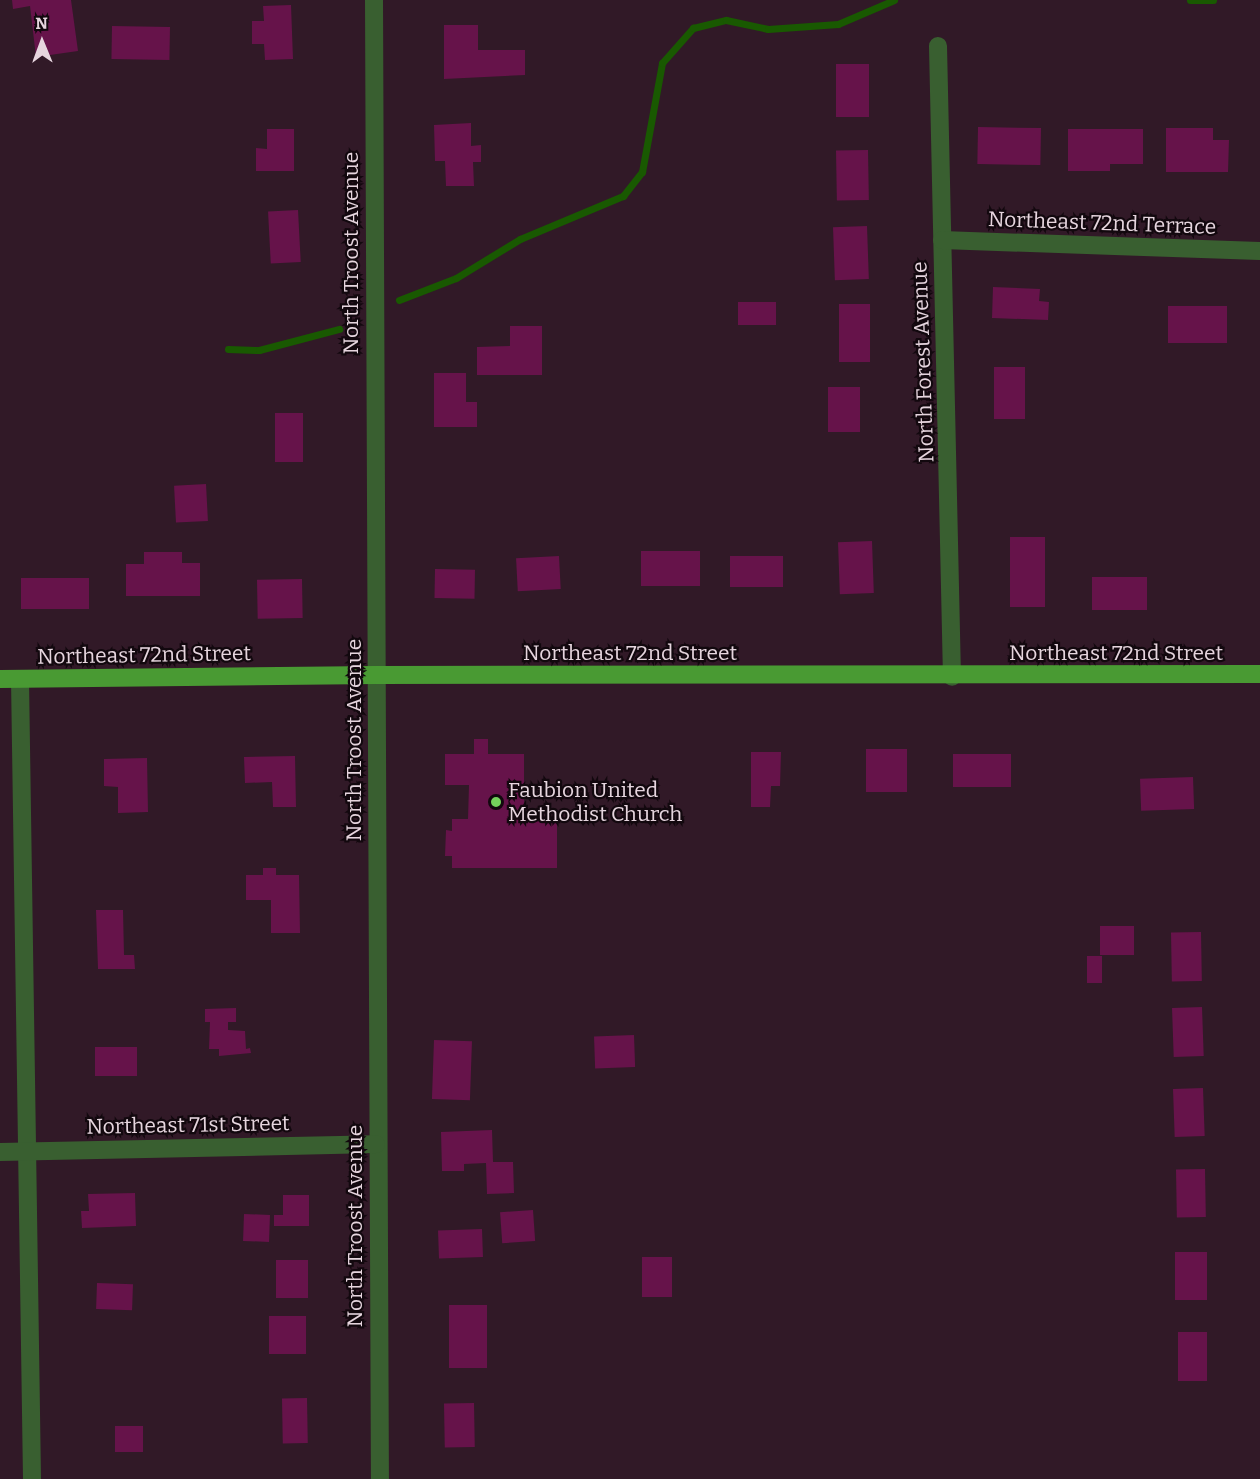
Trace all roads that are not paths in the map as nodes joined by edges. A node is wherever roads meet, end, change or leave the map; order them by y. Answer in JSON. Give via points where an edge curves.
{"nodes":[{"id":1,"x":374,"y":0,"type":"edge"},
{"id":2,"x":938,"y":46,"type":"dead end"},
{"id":3,"x":942,"y":240,"type":"junction"},
{"id":4,"x":1260,"y":251,"type":"edge"},
{"id":5,"x":1260,"y":674,"type":"edge"},
{"id":6,"x":376,"y":675,"type":"junction"},
{"id":7,"x":952,"y":677,"type":"junction"},
{"id":8,"x":0,"y":679,"type":"edge"},
{"id":9,"x":20,"y":679,"type":"junction"},
{"id":10,"x":376,"y":1144,"type":"junction"},
{"id":11,"x":30,"y":1151,"type":"junction"},
{"id":12,"x":0,"y":1152,"type":"edge"},
{"id":13,"x":32,"y":1479,"type":"edge"},
{"id":14,"x":380,"y":1479,"type":"edge"}],
"edges":[{"from":1,"to":6,"type":"street","name":"North Troost Avenue"},
{"from":2,"to":3,"type":"street","name":"North Forest Avenue"},
{"from":3,"to":4,"type":"street","name":"Northeast 72nd Terrace"},
{"from":3,"to":7,"type":"street","name":"North Forest Avenue"},
{"from":5,"to":7,"type":"main road","name":"Northeast 72nd Street"},
{"from":6,"to":7,"type":"main road","name":"Northeast 72nd Street"},
{"from":6,"to":9,"type":"main road","name":"Northeast 72nd Street"},
{"from":6,"to":10,"type":"street","name":"North Troost Avenue"},
{"from":8,"to":9,"type":"main road","name":"Northeast 72nd Street"},
{"from":9,"to":11,"type":"street"},
{"from":10,"to":11,"type":"street","name":"Northeast 71st Street"},
{"from":10,"to":14,"type":"street","name":"North Troost Avenue"},
{"from":11,"to":12,"type":"street","name":"Northeast 71st Street"},
{"from":11,"to":13,"type":"street"}]}
